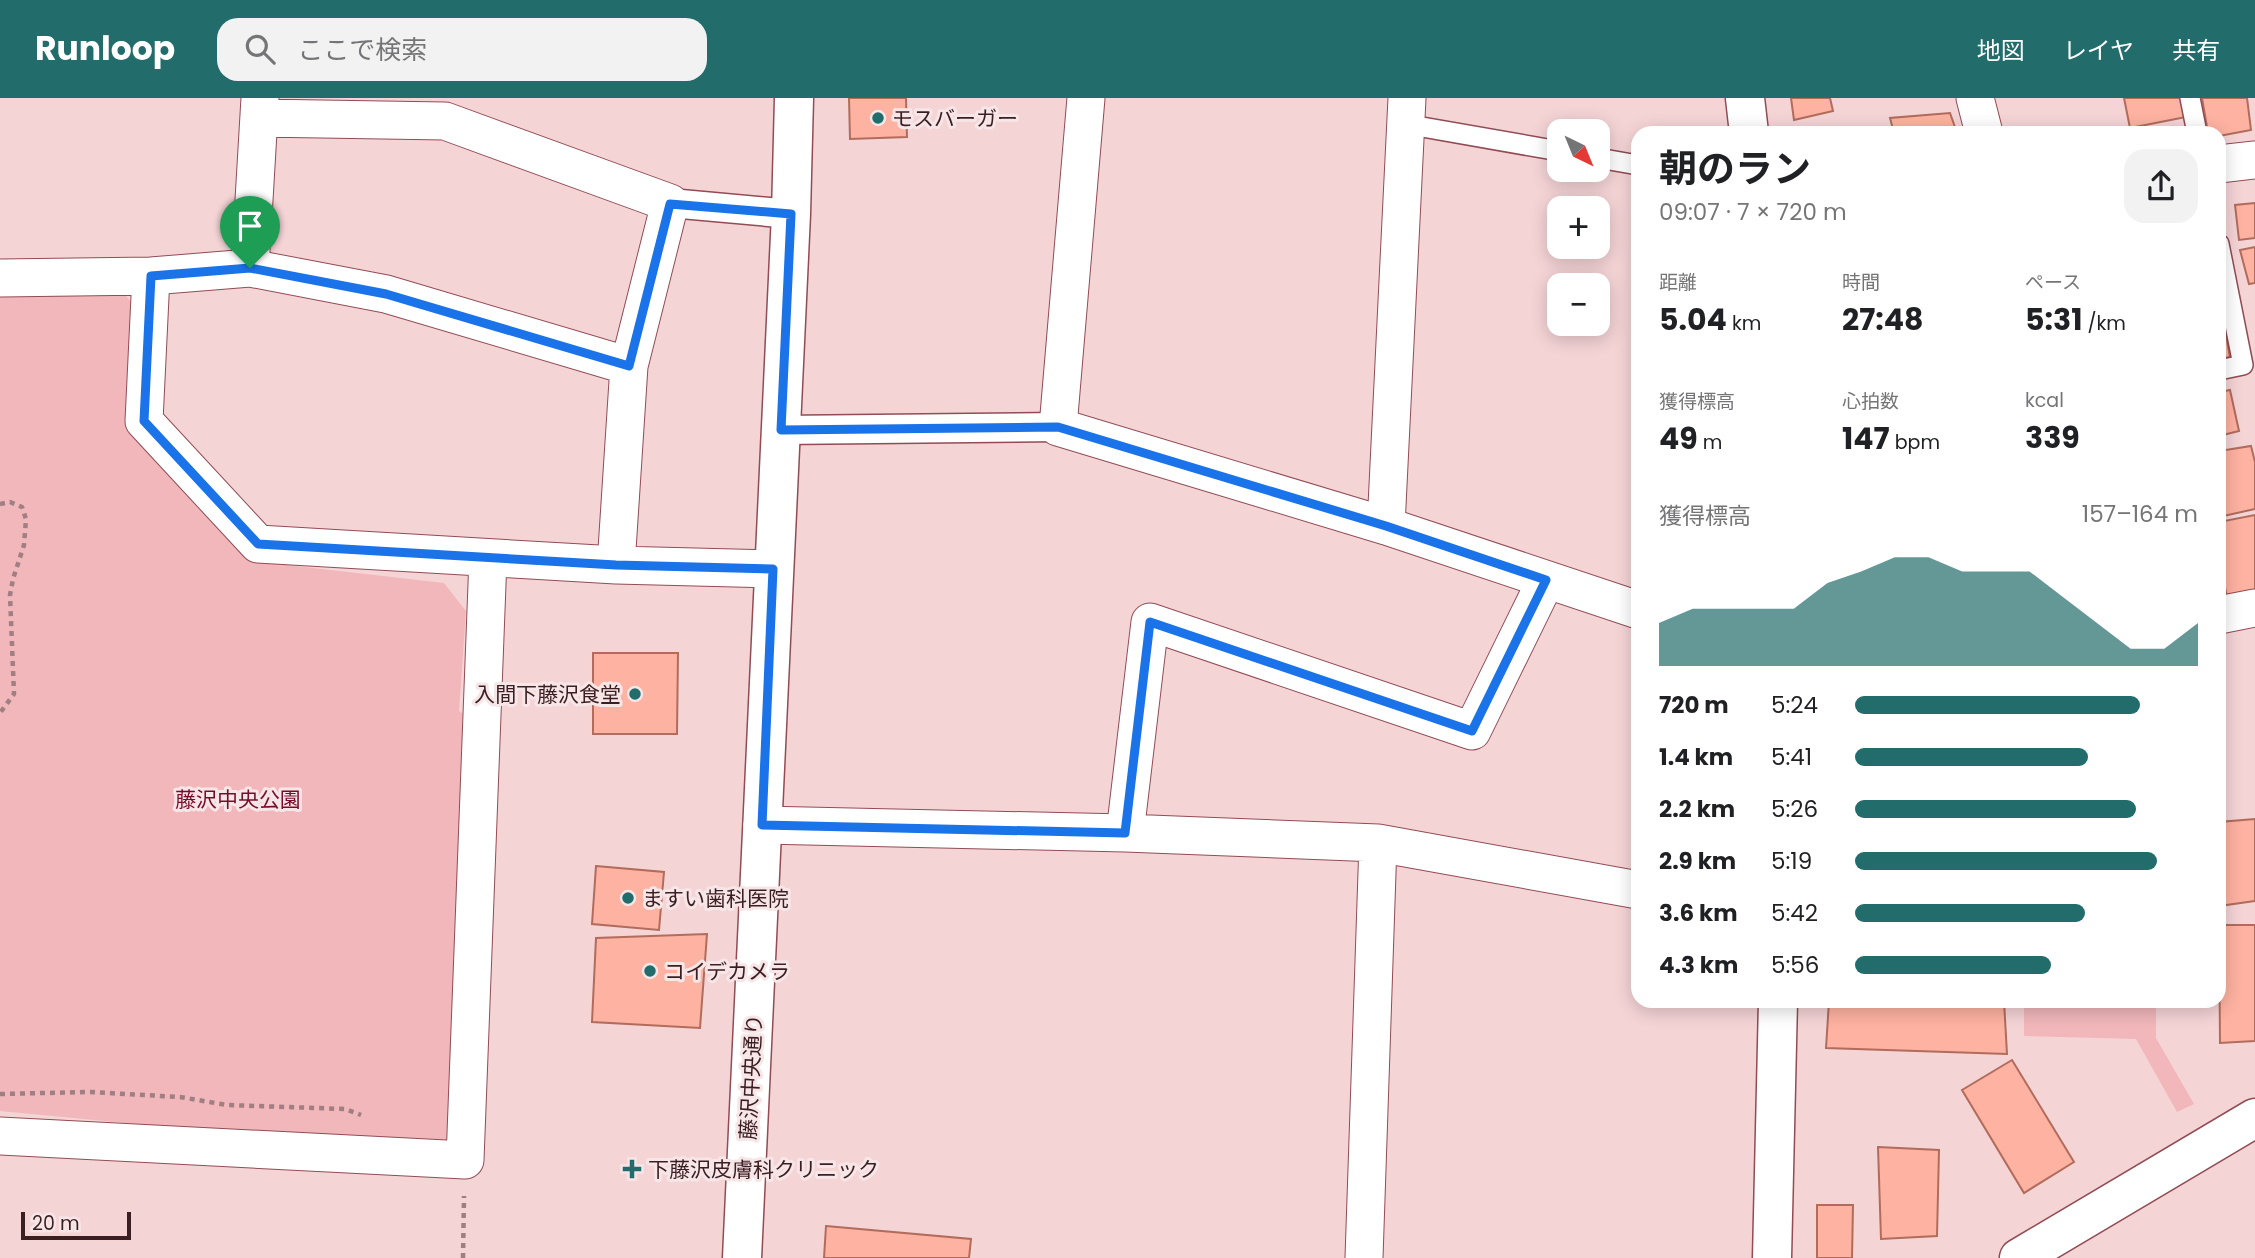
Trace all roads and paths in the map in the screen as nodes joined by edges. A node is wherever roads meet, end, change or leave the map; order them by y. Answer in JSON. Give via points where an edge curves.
{"nodes":[{"id":1,"x":794,"y":98,"type":"edge"},
{"id":2,"x":1086,"y":98,"type":"edge"},
{"id":3,"x":1745,"y":98,"type":"edge"},
{"id":4,"x":1975,"y":98,"type":"edge"},
{"id":5,"x":2189,"y":98,"type":"edge"},
{"id":6,"x":260,"y":108,"type":"edge"},
{"id":7,"x":1406,"y":111,"type":"edge"},
{"id":8,"x":1748,"y":126,"type":"edge"},
{"id":9,"x":1981,"y":126,"type":"edge"},
{"id":10,"x":2195,"y":126,"type":"edge"},
{"id":11,"x":1547,"y":148,"type":"edge"},
{"id":12,"x":1610,"y":160,"type":"edge"},
{"id":13,"x":2255,"y":160,"type":"edge"},
{"id":14,"x":2226,"y":163,"type":"edge"},
{"id":15,"x":1631,"y":164,"type":"edge"},
{"id":16,"x":670,"y":204,"type":"junction"},
{"id":17,"x":791,"y":214,"type":"junction"},
{"id":18,"x":250,"y":268,"type":"junction"},
{"id":19,"x":151,"y":276,"type":"junction"},
{"id":20,"x":0,"y":278,"type":"edge"},
{"id":21,"x":2226,"y":279,"type":"edge"},
{"id":22,"x":629,"y":366,"type":"junction"},
{"id":23,"x":2226,"y":369,"type":"edge"},
{"id":24,"x":1058,"y":427,"type":"junction"},
{"id":25,"x":781,"y":430,"type":"junction"},
{"id":26,"x":0,"y":505,"type":"edge"},
{"id":27,"x":1386,"y":526,"type":"junction"},
{"id":28,"x":488,"y":558,"type":"junction"},
{"id":29,"x":616,"y":565,"type":"junction"},
{"id":30,"x":773,"y":569,"type":"junction"},
{"id":31,"x":1546,"y":580,"type":"junction"},
{"id":32,"x":1631,"y":608,"type":"edge"},
{"id":33,"x":2255,"y":608,"type":"edge"},
{"id":34,"x":2226,"y":614,"type":"edge"},
{"id":35,"x":0,"y":713,"type":"edge"},
{"id":36,"x":762,"y":825,"type":"junction"},
{"id":37,"x":1125,"y":833,"type":"junction"},
{"id":38,"x":1378,"y":843,"type":"junction"},
{"id":39,"x":1631,"y":889,"type":"edge"},
{"id":40,"x":1778,"y":1008,"type":"edge"},
{"id":41,"x":0,"y":1094,"type":"edge"},
{"id":42,"x":2255,"y":1118,"type":"edge"},
{"id":43,"x":0,"y":1136,"type":"edge"},
{"id":44,"x":388,"y":1158,"type":"junction"},
{"id":45,"x":465,"y":1160,"type":"junction"},
{"id":46,"x":463,"y":1258,"type":"edge"},
{"id":47,"x":742,"y":1258,"type":"edge"},
{"id":48,"x":1364,"y":1258,"type":"edge"},
{"id":49,"x":1772,"y":1258,"type":"edge"},
{"id":50,"x":2019,"y":1258,"type":"edge"}],
"edges":[{"from":1,"to":17,"type":"street","name":"藤沢中央通り"},
{"from":2,"to":24,"type":"street"},
{"from":3,"to":8,"type":"street"},
{"from":4,"to":9,"type":"street"},
{"from":5,"to":10,"type":"lane"},
{"from":6,"to":16,"type":"street","via":[[445,121]]},
{"from":6,"to":18,"type":"street"},
{"from":7,"to":11,"type":"lane"},
{"from":7,"to":27,"type":"street"},
{"from":12,"to":15,"type":"lane"},
{"from":13,"to":14,"type":"street"},
{"from":16,"to":17,"type":"street"},
{"from":16,"to":22,"type":"street"},
{"from":17,"to":25,"type":"street","name":"藤沢中央通り"},
{"from":18,"to":19,"type":"street"},
{"from":18,"to":22,"type":"street","via":[[386,294]]},
{"from":19,"to":20,"type":"street"},
{"from":19,"to":28,"type":"street","via":[[144,421],[258,544]]},
{"from":21,"to":23,"type":"lane","via":[[2243,365]]},
{"from":22,"to":29,"type":"street"},
{"from":24,"to":25,"type":"street"},
{"from":24,"to":27,"type":"street"},
{"from":25,"to":30,"type":"street","name":"藤沢中央通り"},
{"from":26,"to":35,"type":"path","via":[[10,502],[22,507],[26,519],[10,595],[14,694]]},
{"from":27,"to":31,"type":"street"},
{"from":28,"to":29,"type":"street"},
{"from":28,"to":45,"type":"street"},
{"from":29,"to":30,"type":"street"},
{"from":30,"to":36,"type":"street","name":"藤沢中央通り"},
{"from":31,"to":32,"type":"street"},
{"from":31,"to":37,"type":"street","via":[[1472,731],[1150,622]]},
{"from":33,"to":34,"type":"street"},
{"from":36,"to":37,"type":"street"},
{"from":36,"to":47,"type":"street","name":"藤沢中央通り"},
{"from":37,"to":38,"type":"street"},
{"from":38,"to":39,"type":"street"},
{"from":38,"to":48,"type":"street"},
{"from":40,"to":49,"type":"street"},
{"from":41,"to":44,"type":"path","via":[[102,1093],[227,1105],[345,1109],[389,1126]]},
{"from":42,"to":50,"type":"street"},
{"from":43,"to":44,"type":"street"},
{"from":44,"to":45,"type":"street"},
{"from":45,"to":46,"type":"path"}]}
